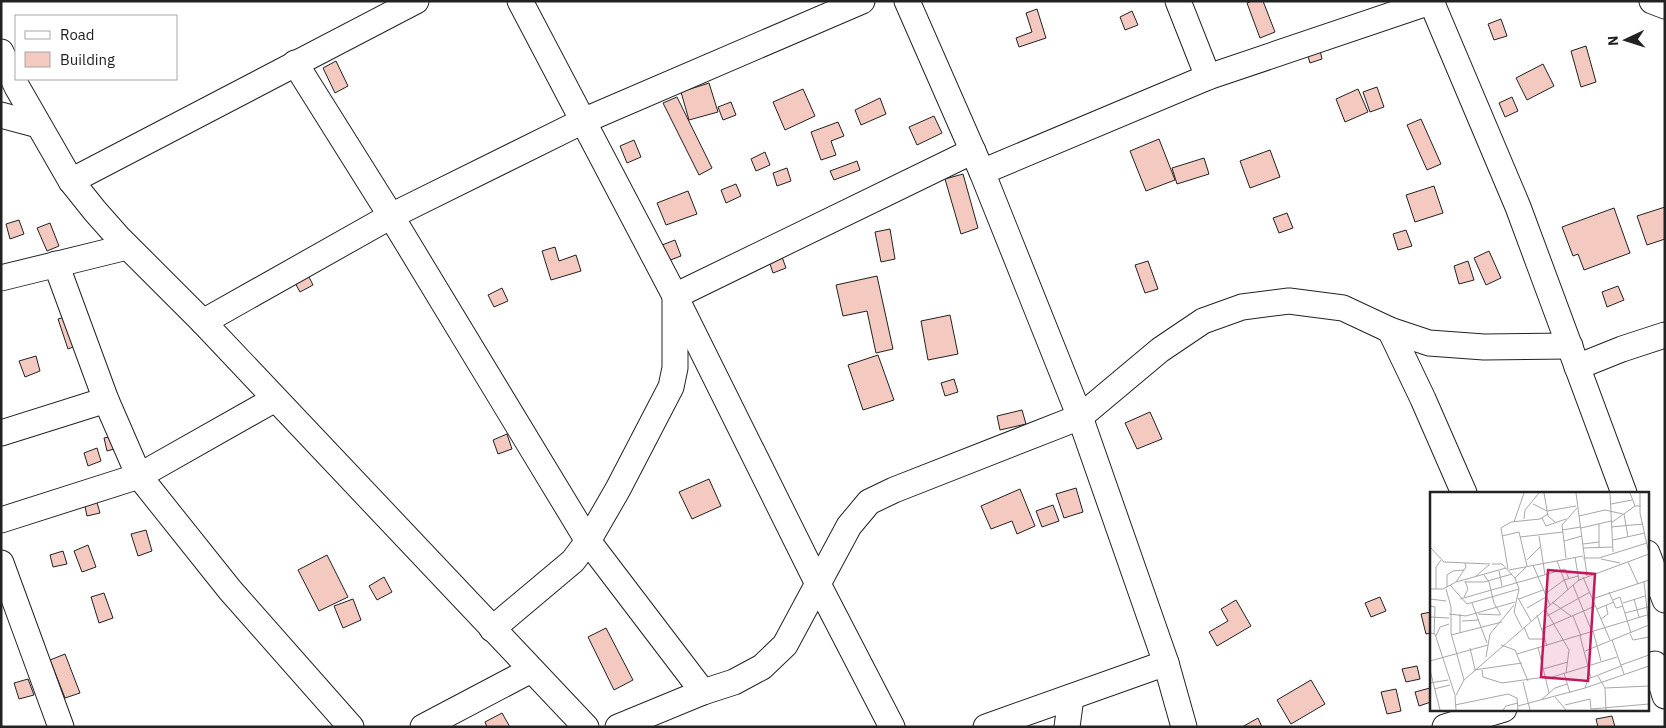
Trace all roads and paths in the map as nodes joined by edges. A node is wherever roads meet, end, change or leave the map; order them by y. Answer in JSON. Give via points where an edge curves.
{"nodes":[{"id":1,"x":416,"y":1,"type":"edge"},
{"id":2,"x":520,"y":1,"type":"edge"},
{"id":3,"x":862,"y":1,"type":"edge"},
{"id":4,"x":907,"y":1,"type":"edge"},
{"id":5,"x":1178,"y":1,"type":"edge"},
{"id":6,"x":1431,"y":1,"type":"edge"},
{"id":7,"x":1652,"y":1,"type":"edge"},
{"id":8,"x":1665,"y":6,"type":"edge"},
{"id":9,"x":387,"y":8,"type":"edge"},
{"id":10,"x":1,"y":52,"type":"edge"},
{"id":11,"x":294,"y":64,"type":"junction"},
{"id":12,"x":1208,"y":77,"type":"junction"},
{"id":13,"x":1,"y":116,"type":"edge"},
{"id":14,"x":582,"y":121,"type":"junction"},
{"id":15,"x":38,"y":125,"type":"junction"},
{"id":16,"x":977,"y":161,"type":"junction"},
{"id":17,"x":71,"y":181,"type":"junction"},
{"id":18,"x":392,"y":216,"type":"junction"},
{"id":19,"x":127,"y":247,"type":"junction"},
{"id":20,"x":56,"y":264,"type":"junction"},
{"id":21,"x":1,"y":278,"type":"edge"},
{"id":22,"x":676,"y":296,"type":"junction"},
{"id":23,"x":203,"y":322,"type":"junction"},
{"id":24,"x":1390,"y":330,"type":"junction"},
{"id":25,"x":1665,"y":335,"type":"edge"},
{"id":26,"x":1573,"y":356,"type":"junction"},
{"id":27,"x":275,"y":399,"type":"junction"},
{"id":28,"x":106,"y":400,"type":"junction"},
{"id":29,"x":1080,"y":417,"type":"junction"},
{"id":30,"x":1,"y":433,"type":"edge"},
{"id":31,"x":139,"y":476,"type":"junction"},
{"id":32,"x":1464,"y":492,"type":"edge"},
{"id":33,"x":1624,"y":492,"type":"edge"},
{"id":34,"x":1,"y":520,"type":"edge"},
{"id":35,"x":588,"y":541,"type":"junction"},
{"id":36,"x":1648,"y":556,"type":"edge"},
{"id":37,"x":1,"y":563,"type":"edge"},
{"id":38,"x":818,"y":584,"type":"junction"},
{"id":39,"x":1665,"y":600,"type":"edge"},
{"id":40,"x":492,"y":629,"type":"junction"},
{"id":41,"x":1166,"y":663,"type":"junction"},
{"id":42,"x":1656,"y":664,"type":"edge"},
{"id":43,"x":531,"y":670,"type":"junction"},
{"id":44,"x":704,"y":692,"type":"junction"},
{"id":45,"x":1665,"y":696,"type":"edge"},
{"id":46,"x":1071,"y":697,"type":"junction"},
{"id":47,"x":1501,"y":710,"type":"edge"},
{"id":48,"x":61,"y":727,"type":"edge"},
{"id":49,"x":351,"y":727,"type":"edge"},
{"id":50,"x":423,"y":727,"type":"edge"},
{"id":51,"x":586,"y":727,"type":"edge"},
{"id":52,"x":618,"y":727,"type":"edge"},
{"id":53,"x":892,"y":727,"type":"edge"},
{"id":54,"x":986,"y":727,"type":"edge"},
{"id":55,"x":1067,"y":727,"type":"edge"},
{"id":56,"x":1184,"y":727,"type":"edge"},
{"id":57,"x":1445,"y":727,"type":"edge"}],
"edges":[{"from":1,"to":9,"type":"street"},
{"from":2,"to":14,"type":"street"},
{"from":3,"to":14,"type":"street"},
{"from":4,"to":16,"type":"street"},
{"from":5,"to":12,"type":"street"},
{"from":6,"to":12,"type":"street"},
{"from":6,"to":26,"type":"street","via":[[1518,207]]},
{"from":7,"to":8,"type":"street"},
{"from":9,"to":11,"type":"street"},
{"from":10,"to":15,"type":"street"},
{"from":11,"to":17,"type":"street"},
{"from":11,"to":18,"type":"street"},
{"from":12,"to":16,"type":"street"},
{"from":13,"to":15,"type":"street"},
{"from":14,"to":18,"type":"street"},
{"from":14,"to":22,"type":"street"},
{"from":15,"to":17,"type":"street"},
{"from":16,"to":22,"type":"street"},
{"from":16,"to":29,"type":"street"},
{"from":17,"to":19,"type":"street"},
{"from":18,"to":23,"type":"street"},
{"from":18,"to":35,"type":"street"},
{"from":19,"to":20,"type":"street"},
{"from":19,"to":23,"type":"street"},
{"from":20,"to":21,"type":"street"},
{"from":20,"to":28,"type":"street"},
{"from":22,"to":35,"type":"street","via":[[675,368],[671,387]]},
{"from":22,"to":38,"type":"street"},
{"from":23,"to":27,"type":"street"},
{"from":24,"to":26,"type":"street","via":[[1429,342]]},
{"from":24,"to":29,"type":"street","via":[[1343,308],[1289,301],[1242,307],[1203,321],[1160,350]]},
{"from":24,"to":32,"type":"street"},
{"from":25,"to":26,"type":"street","via":[[1622,349]]},
{"from":26,"to":33,"type":"street"},
{"from":27,"to":31,"type":"street"},
{"from":27,"to":40,"type":"street"},
{"from":28,"to":30,"type":"street"},
{"from":28,"to":31,"type":"street"},
{"from":29,"to":38,"type":"street","via":[[869,502],[849,526]]},
{"from":29,"to":41,"type":"street"},
{"from":31,"to":34,"type":"street"},
{"from":31,"to":49,"type":"street","via":[[230,590]]},
{"from":35,"to":40,"type":"street","via":[[573,562]]},
{"from":35,"to":44,"type":"street"},
{"from":36,"to":39,"type":"street"},
{"from":37,"to":48,"type":"street"},
{"from":38,"to":44,"type":"street","via":[[785,645],[762,667],[734,682]]},
{"from":38,"to":53,"type":"street"},
{"from":40,"to":43,"type":"street"},
{"from":41,"to":46,"type":"street"},
{"from":41,"to":56,"type":"street"},
{"from":42,"to":45,"type":"street"},
{"from":43,"to":50,"type":"street"},
{"from":43,"to":51,"type":"street"},
{"from":44,"to":52,"type":"street"},
{"from":46,"to":54,"type":"street"},
{"from":46,"to":55,"type":"street"},
{"from":47,"to":57,"type":"street"}]}
